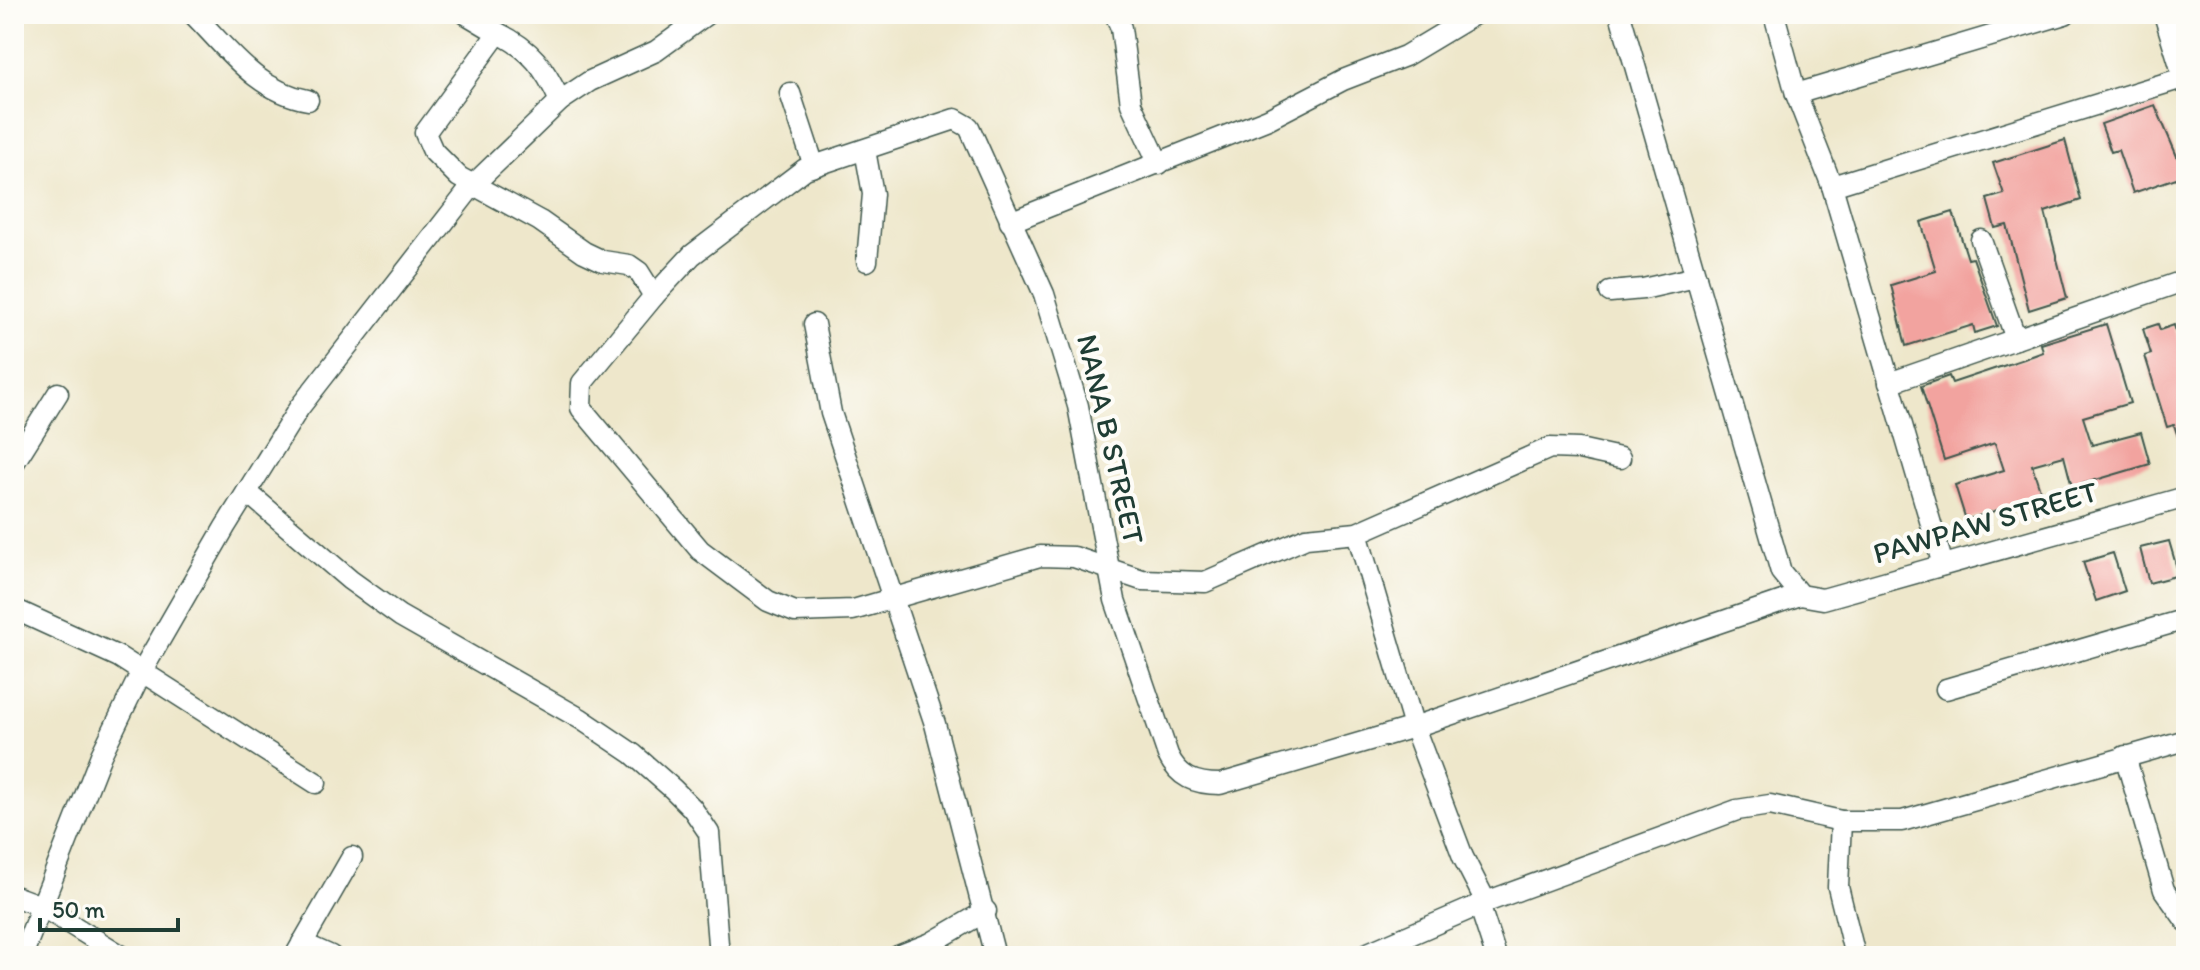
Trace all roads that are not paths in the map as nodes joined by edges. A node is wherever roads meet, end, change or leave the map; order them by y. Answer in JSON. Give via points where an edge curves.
{"nodes":[{"id":1,"x":193,"y":14,"type":"edge"},
{"id":2,"x":466,"y":14,"type":"edge"},
{"id":3,"x":707,"y":14,"type":"edge"},
{"id":4,"x":1115,"y":14,"type":"edge"},
{"id":5,"x":1475,"y":14,"type":"edge"},
{"id":6,"x":1620,"y":14,"type":"edge"},
{"id":7,"x":1774,"y":14,"type":"edge"},
{"id":8,"x":2065,"y":14,"type":"edge"},
{"id":9,"x":2164,"y":14,"type":"edge"},
{"id":10,"x":498,"y":33,"type":"junction"},
{"id":11,"x":2185,"y":80,"type":"edge"},
{"id":12,"x":790,"y":93,"type":"dead end"},
{"id":13,"x":1796,"y":94,"type":"junction"},
{"id":14,"x":308,"y":100,"type":"dead end"},
{"id":15,"x":560,"y":101,"type":"junction"},
{"id":16,"x":865,"y":150,"type":"junction"},
{"id":17,"x":1159,"y":164,"type":"junction"},
{"id":18,"x":814,"y":166,"type":"junction"},
{"id":19,"x":473,"y":185,"type":"junction"},
{"id":20,"x":1832,"y":186,"type":"junction"},
{"id":21,"x":1010,"y":222,"type":"junction"},
{"id":22,"x":1981,"y":240,"type":"dead end"},
{"id":23,"x":867,"y":261,"type":"dead end"},
{"id":24,"x":1696,"y":277,"type":"junction"},
{"id":25,"x":2186,"y":280,"type":"edge"},
{"id":26,"x":1610,"y":292,"type":"dead end"},
{"id":27,"x":654,"y":296,"type":"junction"},
{"id":28,"x":814,"y":324,"type":"dead end"},
{"id":29,"x":2016,"y":339,"type":"junction"},
{"id":30,"x":1889,"y":383,"type":"junction"},
{"id":31,"x":58,"y":393,"type":"dead end"},
{"id":32,"x":1620,"y":458,"type":"dead end"},
{"id":33,"x":14,"y":463,"type":"edge"},
{"id":34,"x":247,"y":492,"type":"junction"},
{"id":35,"x":2186,"y":497,"type":"edge"},
{"id":36,"x":1357,"y":533,"type":"junction"},
{"id":37,"x":1943,"y":565,"type":"junction"},
{"id":38,"x":1110,"y":571,"type":"junction"},
{"id":39,"x":1800,"y":595,"type":"junction"},
{"id":40,"x":894,"y":599,"type":"junction"},
{"id":41,"x":14,"y":609,"type":"edge"},
{"id":42,"x":2186,"y":619,"type":"edge"},
{"id":43,"x":142,"y":671,"type":"junction"},
{"id":44,"x":1946,"y":689,"type":"dead end"},
{"id":45,"x":1414,"y":727,"type":"junction"},
{"id":46,"x":2186,"y":740,"type":"edge"},
{"id":47,"x":2125,"y":756,"type":"junction"},
{"id":48,"x":1190,"y":780,"type":"joint"},
{"id":49,"x":316,"y":783,"type":"dead end"},
{"id":50,"x":1841,"y":821,"type":"junction"},
{"id":51,"x":352,"y":857,"type":"dead end"},
{"id":52,"x":14,"y":896,"type":"edge"},
{"id":53,"x":1483,"y":903,"type":"junction"},
{"id":54,"x":41,"y":906,"type":"junction"},
{"id":55,"x":986,"y":911,"type":"junction"},
{"id":56,"x":2186,"y":921,"type":"edge"},
{"id":57,"x":298,"y":949,"type":"edge"},
{"id":58,"x":22,"y":956,"type":"edge"},
{"id":59,"x":122,"y":956,"type":"edge"},
{"id":60,"x":331,"y":956,"type":"edge"},
{"id":61,"x":719,"y":956,"type":"edge"},
{"id":62,"x":898,"y":956,"type":"edge"},
{"id":63,"x":995,"y":956,"type":"edge"},
{"id":64,"x":1361,"y":956,"type":"edge"},
{"id":65,"x":1496,"y":956,"type":"edge"},
{"id":66,"x":1855,"y":956,"type":"edge"}],
"edges":[{"from":1,"to":14,"type":"street","via":[[264,83],[288,97]]},
{"from":2,"to":10,"type":"street"},
{"from":3,"to":15,"type":"street","via":[[656,51]]},
{"from":4,"to":17,"type":"street","via":[[1131,104]]},
{"from":5,"to":17,"type":"street","via":[[1405,56]]},
{"from":6,"to":24,"type":"street"},
{"from":7,"to":13,"type":"street"},
{"from":8,"to":13,"type":"street"},
{"from":9,"to":11,"type":"street"},
{"from":10,"to":15,"type":"street","via":[[539,61]]},
{"from":10,"to":19,"type":"street","via":[[425,133],[433,151]]},
{"from":11,"to":20,"type":"street"},
{"from":12,"to":18,"type":"street"},
{"from":13,"to":20,"type":"street"},
{"from":15,"to":19,"type":"street"},
{"from":16,"to":18,"type":"street"},
{"from":16,"to":21,"type":"street","name":"NANA B STREET","via":[[955,119],[969,127]]},
{"from":16,"to":23,"type":"street","via":[[873,194]]},
{"from":17,"to":21,"type":"street"},
{"from":18,"to":27,"type":"street","via":[[692,255]]},
{"from":19,"to":27,"type":"street","via":[[584,252],[629,265]]},
{"from":19,"to":34,"type":"street","via":[[299,408]]},
{"from":20,"to":30,"type":"street"},
{"from":21,"to":38,"type":"street","name":"NANA B STREET","via":[[1044,294],[1078,406]]},
{"from":22,"to":29,"type":"street"},
{"from":24,"to":26,"type":"street"},
{"from":24,"to":39,"type":"street","via":[[1781,572]]},
{"from":25,"to":29,"type":"street"},
{"from":27,"to":40,"type":"street","via":[[582,383],[581,408],[603,438],[700,550],[768,601],[795,612],[822,613]]},
{"from":28,"to":40,"type":"street","via":[[831,413]]},
{"from":29,"to":30,"type":"street"},
{"from":30,"to":37,"type":"street"},
{"from":31,"to":33,"type":"street"},
{"from":32,"to":36,"type":"street","via":[[1550,448]]},
{"from":34,"to":43,"type":"street"},
{"from":34,"to":61,"type":"street","via":[[400,616],[581,719],[633,754],[683,799],[709,833]]},
{"from":35,"to":37,"type":"street","name":"PAWPAW STREET"},
{"from":36,"to":38,"type":"street","via":[[1306,538],[1205,582],[1142,580]]},
{"from":36,"to":45,"type":"street"},
{"from":37,"to":39,"type":"street","name":"PAWPAW STREET","via":[[1823,599]]},
{"from":38,"to":40,"type":"street","via":[[1074,557],[1040,556]]},
{"from":38,"to":48,"type":"street","name":"NANA B STREET","via":[[1168,755]]},
{"from":39,"to":45,"type":"street","name":"PAWPAW STREET"},
{"from":40,"to":55,"type":"street"},
{"from":41,"to":43,"type":"street"},
{"from":42,"to":44,"type":"street"},
{"from":43,"to":49,"type":"street"},
{"from":43,"to":54,"type":"street","via":[[101,755]]},
{"from":45,"to":48,"type":"street","name":"PAWPAW STREET","via":[[1220,784]]},
{"from":45,"to":53,"type":"street"},
{"from":46,"to":47,"type":"street"},
{"from":47,"to":50,"type":"street","via":[[1926,817]]},
{"from":47,"to":56,"type":"street","via":[[2164,890]]},
{"from":50,"to":53,"type":"street","via":[[1770,805],[1737,810]]},
{"from":50,"to":66,"type":"street","via":[[1838,887]]},
{"from":51,"to":57,"type":"street"},
{"from":52,"to":54,"type":"street"},
{"from":53,"to":64,"type":"street"},
{"from":53,"to":65,"type":"street"},
{"from":54,"to":58,"type":"street"},
{"from":54,"to":59,"type":"street"},
{"from":55,"to":62,"type":"street"},
{"from":55,"to":63,"type":"street"},
{"from":57,"to":60,"type":"street"}]}
